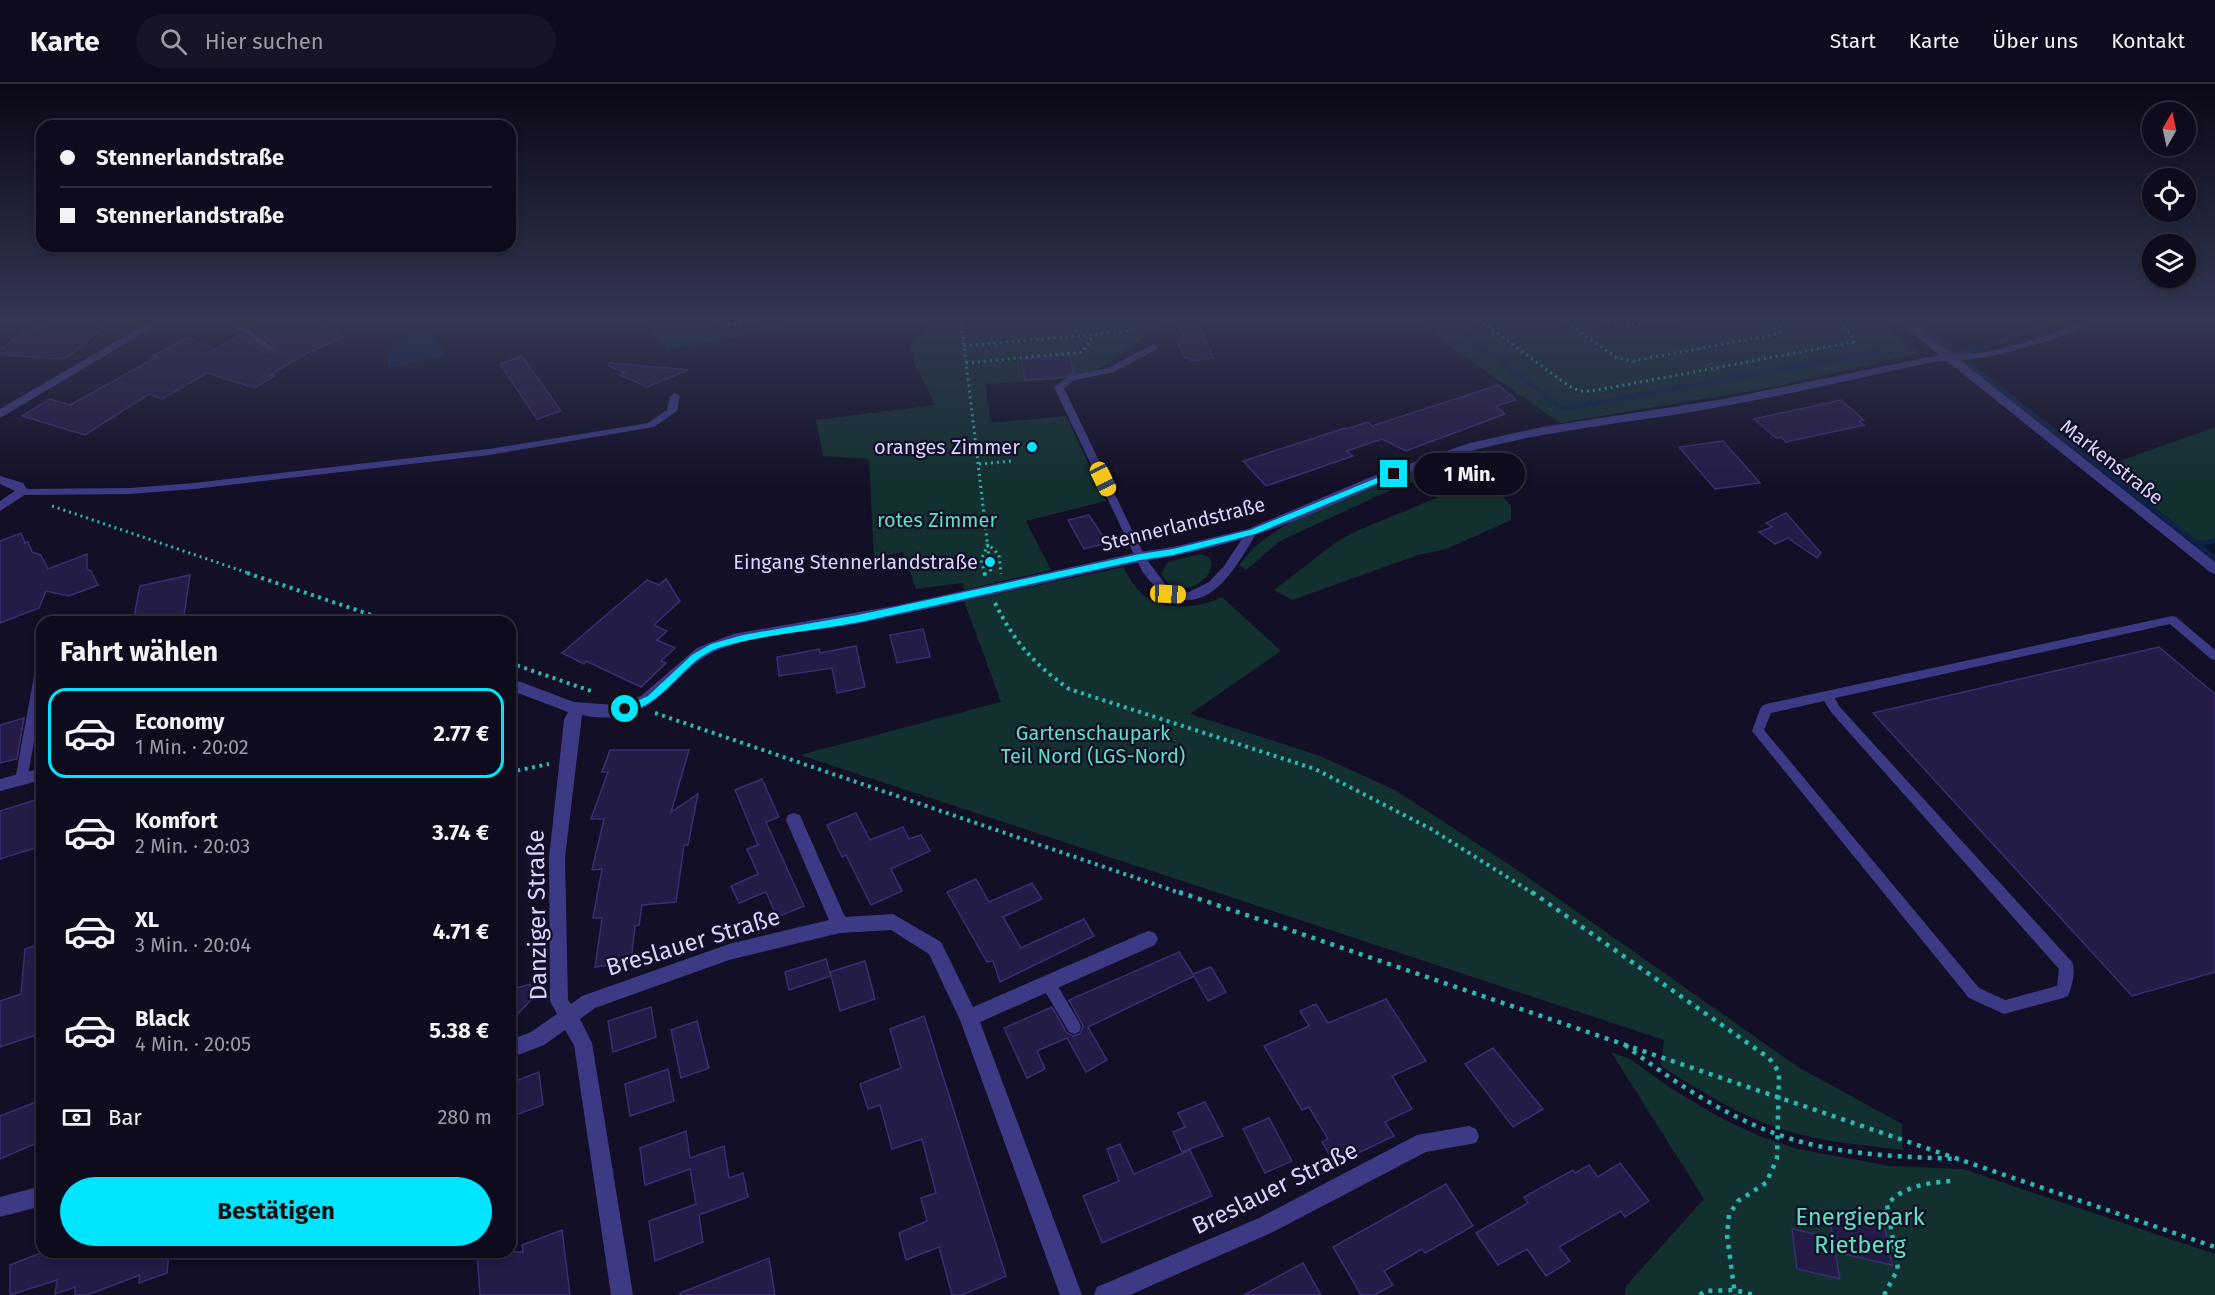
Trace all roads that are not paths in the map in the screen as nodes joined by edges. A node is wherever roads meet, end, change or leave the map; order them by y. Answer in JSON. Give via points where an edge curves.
{"nodes":[{"id":1,"x":66,"y":376,"type":"edge"},
{"id":2,"x":1084,"y":376,"type":"edge"},
{"id":3,"x":1855,"y":376,"type":"edge"},
{"id":4,"x":1971,"y":376,"type":"edge"},
{"id":5,"x":675,"y":396,"type":"dead end"},
{"id":6,"x":0,"y":414,"type":"edge"},
{"id":7,"x":0,"y":480,"type":"edge"},
{"id":8,"x":22,"y":492,"type":"junction"},
{"id":9,"x":0,"y":507,"type":"edge"},
{"id":10,"x":1252,"y":532,"type":"junction"},
{"id":11,"x":1140,"y":557,"type":"junction"},
{"id":12,"x":2215,"y":568,"type":"edge"},
{"id":13,"x":2214,"y":655,"type":"edge"},
{"id":14,"x":516,"y":686,"type":"edge"},
{"id":15,"x":1827,"y":696,"type":"junction"},
{"id":16,"x":36,"y":698,"type":"edge"},
{"id":17,"x":577,"y":708,"type":"junction"},
{"id":18,"x":36,"y":776,"type":"edge"},
{"id":19,"x":21,"y":780,"type":"junction"},
{"id":20,"x":0,"y":785,"type":"edge"},
{"id":21,"x":794,"y":820,"type":"dead end"},
{"id":22,"x":840,"y":926,"type":"junction"},
{"id":23,"x":1149,"y":939,"type":"dead end"},
{"id":24,"x":1048,"y":984,"type":"junction"},
{"id":25,"x":567,"y":1017,"type":"junction"},
{"id":26,"x":969,"y":1018,"type":"junction"},
{"id":27,"x":1074,"y":1028,"type":"dead end"},
{"id":28,"x":516,"y":1047,"type":"edge"},
{"id":29,"x":1469,"y":1136,"type":"dead end"},
{"id":30,"x":36,"y":1198,"type":"edge"},
{"id":31,"x":0,"y":1207,"type":"edge"},
{"id":32,"x":622,"y":1295,"type":"edge"},
{"id":33,"x":1071,"y":1295,"type":"edge"},
{"id":34,"x":1106,"y":1295,"type":"edge"}],
"edges":[{"from":1,"to":6,"type":"street"},
{"from":2,"to":11,"type":"lane","via":[[1059,387]]},
{"from":3,"to":10,"type":"street","name":"Stennerlandstraße","via":[[1724,403],[1542,431],[1470,447],[1375,480]]},
{"from":4,"to":12,"type":"street","name":"Markenstraße"},
{"from":5,"to":8,"type":"lane","via":[[672,411],[651,424],[489,452],[194,486]]},
{"from":7,"to":8,"type":"street","via":[[18,486]]},
{"from":8,"to":9,"type":"street"},
{"from":10,"to":11,"type":"street","name":"Stennerlandstraße"},
{"from":10,"to":11,"type":"lane","via":[[1214,585],[1191,595],[1168,594],[1152,580]]},
{"from":11,"to":17,"type":"street","name":"Stennerlandstraße","via":[[858,619],[743,638],[714,646],[696,657],[638,706],[612,711]]},
{"from":13,"to":15,"type":"lane","via":[[2172,620]]},
{"from":14,"to":17,"type":"street","name":"Stennerlandstraße"},
{"from":15,"to":15,"type":"lane","via":[[1766,709],[1758,731],[1974,993],[2004,1007],[2063,991],[2067,967],[1835,710]]},
{"from":16,"to":19,"type":"lane"},
{"from":17,"to":25,"type":"street","name":"Danziger Straße","via":[[572,720],[557,858],[559,1001]]},
{"from":18,"to":19,"type":"street"},
{"from":19,"to":20,"type":"street"},
{"from":21,"to":22,"type":"street"},
{"from":22,"to":25,"type":"street","name":"Breslauer Straße","via":[[729,952],[589,1002]]},
{"from":22,"to":26,"type":"street","name":"Breslauer Straße","via":[[893,922],[935,948]]},
{"from":23,"to":24,"type":"street"},
{"from":24,"to":26,"type":"street"},
{"from":24,"to":27,"type":"lane"},
{"from":25,"to":28,"type":"street","name":"Breslauer Straße","via":[[537,1039]]},
{"from":25,"to":32,"type":"street","name":"Danziger Straße","via":[[583,1043]]},
{"from":26,"to":33,"type":"street","name":"Breslauer Straße"},
{"from":29,"to":34,"type":"street","name":"Breslauer Straße","via":[[1424,1142],[1266,1225]]},
{"from":30,"to":31,"type":"street"}]}
